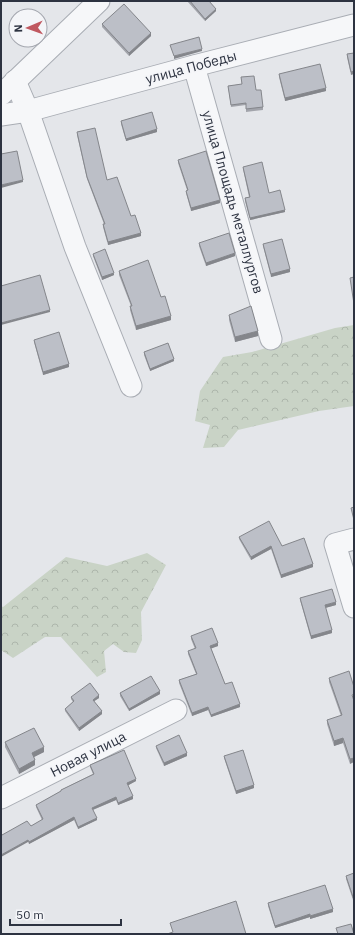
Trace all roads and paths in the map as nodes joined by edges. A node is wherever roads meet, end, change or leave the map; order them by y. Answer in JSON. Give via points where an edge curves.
{"nodes":[{"id":1,"x":100,"y":1,"type":"edge"},
{"id":2,"x":354,"y":26,"type":"edge"},
{"id":3,"x":194,"y":66,"type":"junction"},
{"id":4,"x":8,"y":88,"type":"edge"},
{"id":5,"x":28,"y":111,"type":"junction"},
{"id":6,"x":1,"y":115,"type":"edge"},
{"id":7,"x":271,"y":339,"type":"dead end"},
{"id":8,"x":131,"y":386,"type":"dead end"},
{"id":9,"x":344,"y":542,"type":"edge"},
{"id":10,"x":354,"y":607,"type":"edge"},
{"id":11,"x":176,"y":710,"type":"dead end"},
{"id":12,"x":1,"y":798,"type":"edge"}],
"edges":[{"from":1,"to":4,"type":"street"},
{"from":2,"to":3,"type":"street","name":"улица Победы"},
{"from":3,"to":5,"type":"street","name":"улица Победы"},
{"from":3,"to":7,"type":"street","name":"улица Площадь металлургов"},
{"from":4,"to":5,"type":"street"},
{"from":5,"to":6,"type":"street","name":"улица Победы"},
{"from":5,"to":8,"type":"street","via":[[75,247]]},
{"from":9,"to":10,"type":"street"},
{"from":11,"to":12,"type":"street","name":"Новая улица"}]}
